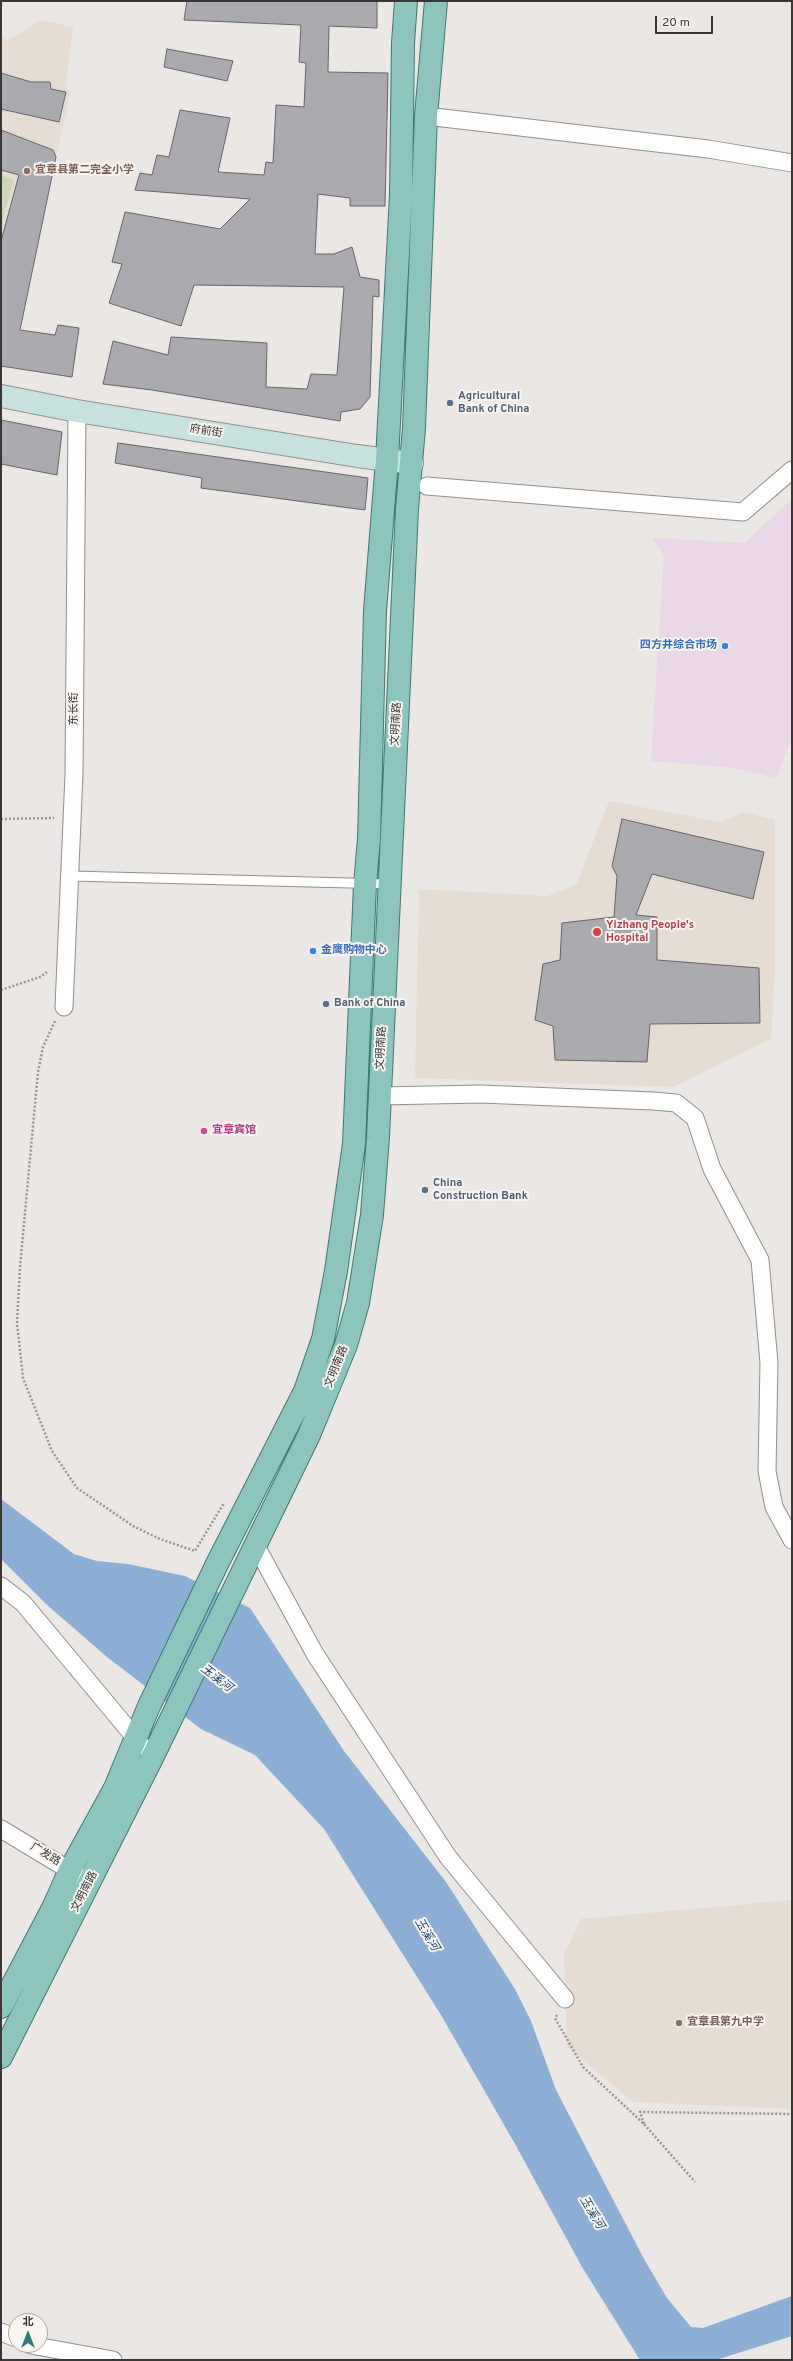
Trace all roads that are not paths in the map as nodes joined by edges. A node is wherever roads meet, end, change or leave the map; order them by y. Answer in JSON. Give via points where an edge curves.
{"nodes":[{"id":1,"x":406,"y":1,"type":"edge"},
{"id":2,"x":436,"y":1,"type":"edge"},
{"id":3,"x":426,"y":116,"type":"junction"},
{"id":4,"x":792,"y":163,"type":"edge"},
{"id":5,"x":1,"y":396,"type":"edge"},
{"id":6,"x":77,"y":411,"type":"junction"},
{"id":7,"x":387,"y":460,"type":"junction"},
{"id":8,"x":412,"y":463,"type":"junction"},
{"id":9,"x":792,"y":470,"type":"edge"},
{"id":10,"x":427,"y":486,"type":"dead end"},
{"id":11,"x":70,"y":876,"type":"junction"},
{"id":12,"x":365,"y":884,"type":"junction"},
{"id":13,"x":390,"y":884,"type":"junction"},
{"id":14,"x":64,"y":1007,"type":"road end"},
{"id":15,"x":380,"y":1096,"type":"junction"},
{"id":16,"x":792,"y":1540,"type":"edge"},
{"id":17,"x":256,"y":1546,"type":"junction"},
{"id":18,"x":1,"y":1586,"type":"edge"},
{"id":19,"x":137,"y":1740,"type":"junction"},
{"id":20,"x":152,"y":1758,"type":"junction"},
{"id":21,"x":1,"y":1829,"type":"edge"},
{"id":22,"x":70,"y":1870,"type":"junction"},
{"id":23,"x":90,"y":1882,"type":"junction"},
{"id":24,"x":565,"y":1999,"type":"road end"},
{"id":25,"x":1,"y":2007,"type":"edge"},
{"id":26,"x":1,"y":2057,"type":"edge"},
{"id":27,"x":48,"y":2348,"type":"edge"},
{"id":28,"x":113,"y":2360,"type":"edge"}],
"edges":[{"from":1,"to":7,"type":"main road","via":[[401,195]]},
{"from":2,"to":3,"type":"main road","name":"文明南路"},
{"from":3,"to":4,"type":"street","via":[[708,149]]},
{"from":3,"to":8,"type":"main road","name":"文明南路"},
{"from":5,"to":6,"type":"street","name":"府前街"},
{"from":6,"to":7,"type":"street","name":"府前街"},
{"from":6,"to":11,"type":"street","name":"东长街"},
{"from":7,"to":8,"type":"street","name":"府前街"},
{"from":7,"to":12,"type":"main road","via":[[375,611],[369,840]]},
{"from":8,"to":13,"type":"main road","name":"文明南路","via":[[407,509]]},
{"from":9,"to":10,"type":"street","via":[[743,512]]},
{"from":11,"to":12,"type":"lane"},
{"from":11,"to":14,"type":"street","name":"东长街"},
{"from":12,"to":13,"type":"lane"},
{"from":12,"to":19,"type":"main road","via":[[354,1144],[336,1271],[323,1339],[305,1391],[207,1583],[149,1706]]},
{"from":13,"to":15,"type":"main road","name":"文明南路"},
{"from":15,"to":16,"type":"street","via":[[481,1094],[676,1103],[695,1118],[712,1169],[760,1260],[769,1363],[767,1471],[774,1507]]},
{"from":15,"to":17,"type":"main road","name":"文明南路","via":[[372,1215],[358,1303],[346,1345],[312,1428],[270,1511]]},
{"from":17,"to":20,"type":"main road","name":"文明南路"},
{"from":17,"to":24,"type":"street","via":[[315,1654],[448,1857]]},
{"from":18,"to":19,"type":"street","via":[[23,1603]]},
{"from":19,"to":20,"type":"street"},
{"from":19,"to":22,"type":"main road","via":[[115,1788]]},
{"from":20,"to":23,"type":"main road","name":"文明南路"},
{"from":21,"to":22,"type":"street","name":"广发路"},
{"from":22,"to":23,"type":"street","name":"广发路"},
{"from":22,"to":25,"type":"main road"},
{"from":23,"to":26,"type":"main road","name":"文明南路"},
{"from":27,"to":28,"type":"street"}]}
